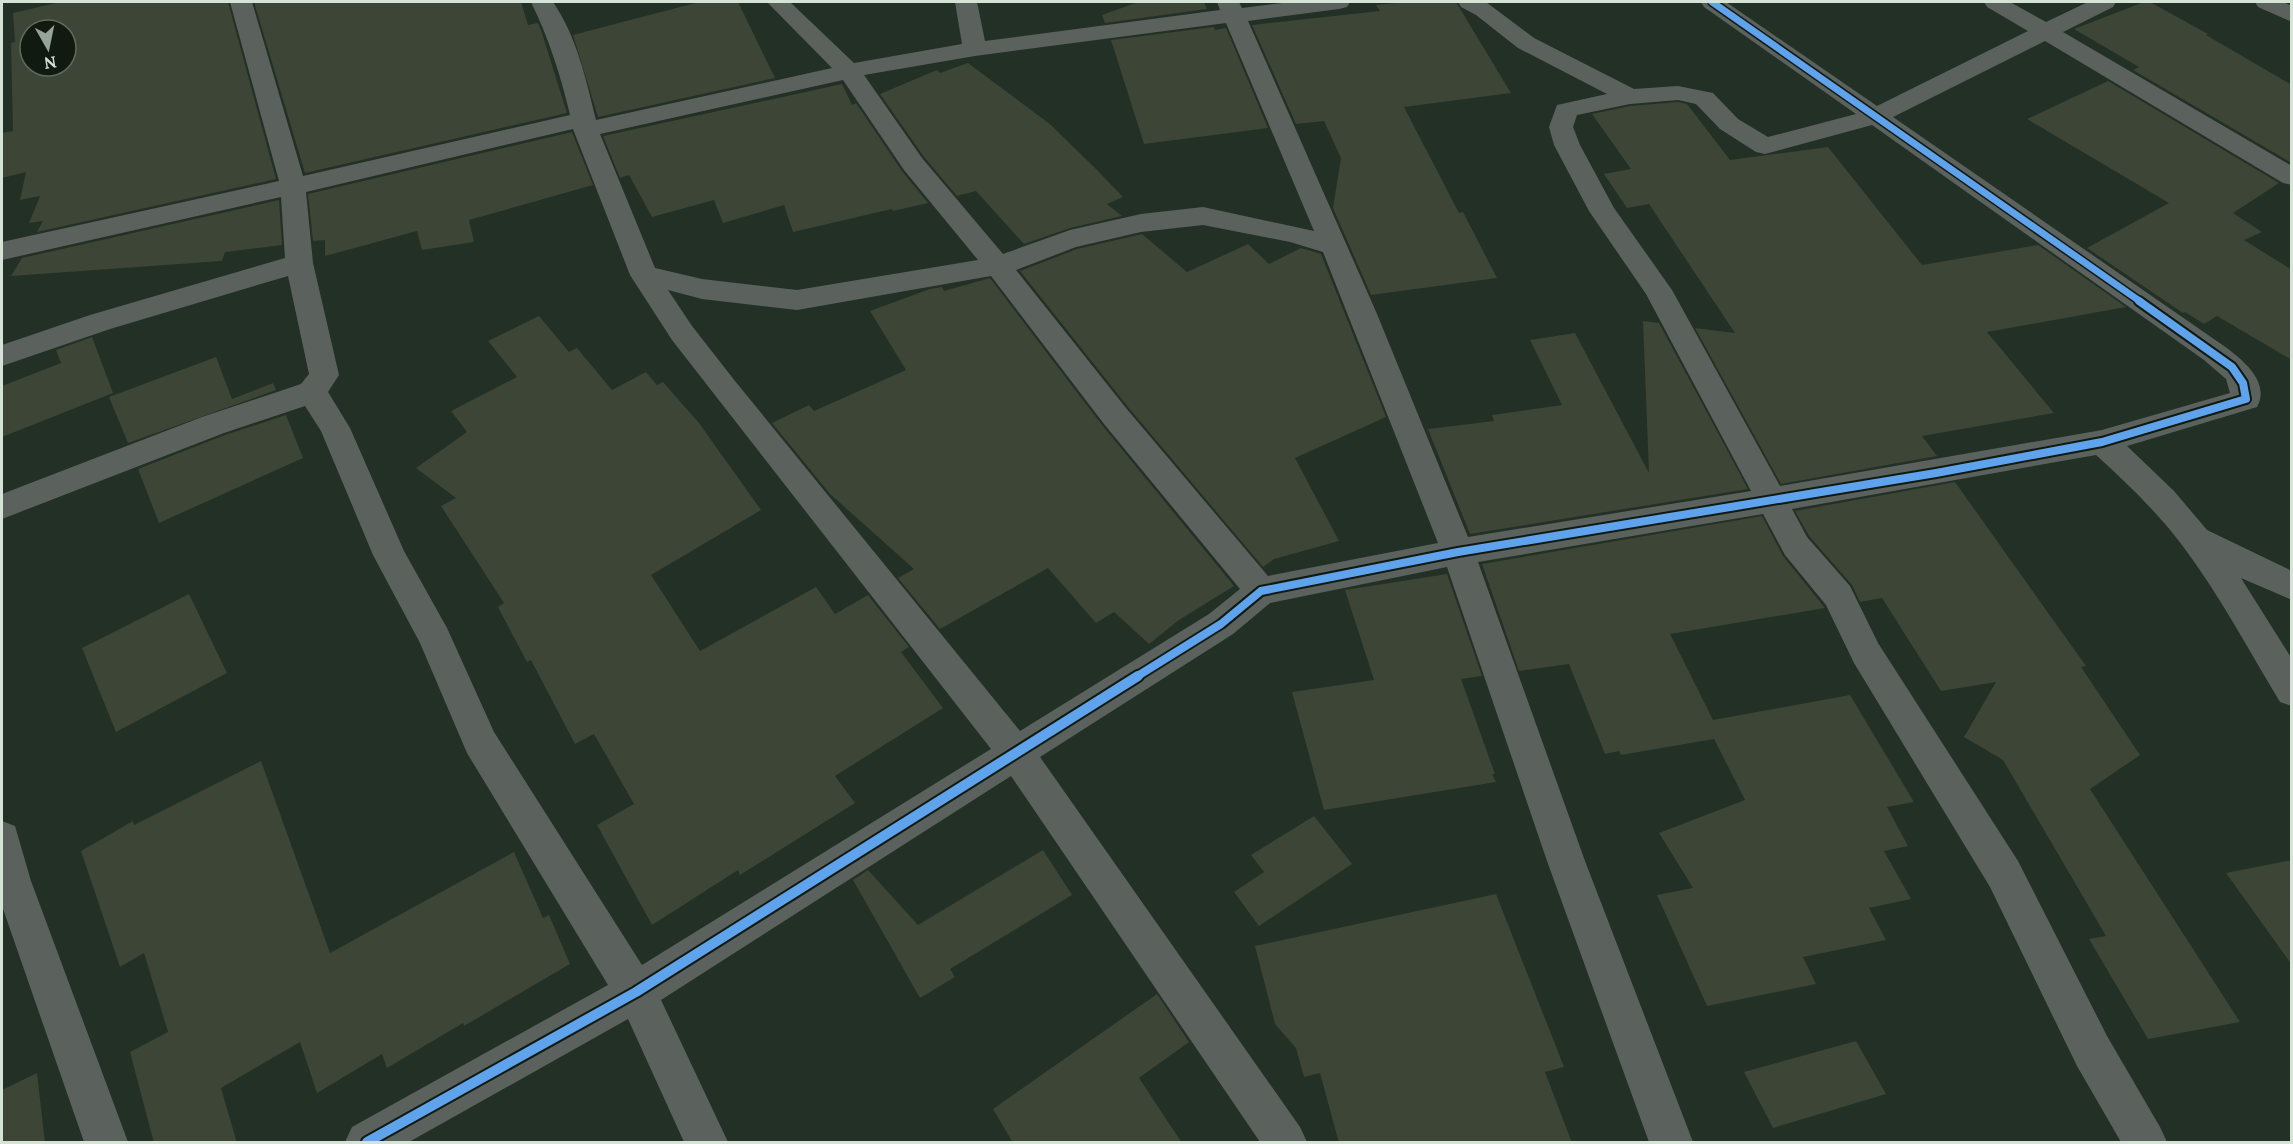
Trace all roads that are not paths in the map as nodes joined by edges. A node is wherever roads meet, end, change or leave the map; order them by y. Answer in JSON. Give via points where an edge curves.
{"nodes":[{"id":1,"x":241,"y":2,"type":"edge"},
{"id":2,"x":542,"y":2,"type":"edge"},
{"id":3,"x":778,"y":2,"type":"edge"},
{"id":4,"x":966,"y":2,"type":"edge"},
{"id":5,"x":1339,"y":2,"type":"edge"},
{"id":6,"x":1469,"y":2,"type":"edge"},
{"id":7,"x":1712,"y":2,"type":"edge"},
{"id":8,"x":1995,"y":2,"type":"edge"},
{"id":9,"x":2105,"y":2,"type":"edge"},
{"id":10,"x":2266,"y":2,"type":"edge"},
{"id":11,"x":1231,"y":8,"type":"edge"},
{"id":12,"x":2292,"y":15,"type":"edge"},
{"id":13,"x":2045,"y":32,"type":"junction"},
{"id":14,"x":975,"y":49,"type":"junction"},
{"id":15,"x":849,"y":71,"type":"junction"},
{"id":16,"x":1630,"y":97,"type":"junction"},
{"id":17,"x":1874,"y":117,"type":"junction"},
{"id":18,"x":584,"y":124,"type":"junction"},
{"id":19,"x":2292,"y":177,"type":"edge"},
{"id":20,"x":293,"y":186,"type":"junction"},
{"id":21,"x":1333,"y":246,"type":"junction"},
{"id":22,"x":2,"y":251,"type":"edge"},
{"id":23,"x":299,"y":263,"type":"junction"},
{"id":24,"x":998,"y":266,"type":"junction"},
{"id":25,"x":644,"y":275,"type":"junction"},
{"id":26,"x":2,"y":356,"type":"edge"},
{"id":27,"x":312,"y":392,"type":"junction"},
{"id":28,"x":2102,"y":441,"type":"junction"},
{"id":29,"x":1772,"y":498,"type":"junction"},
{"id":30,"x":2,"y":507,"type":"edge"},
{"id":31,"x":2193,"y":536,"type":"junction"},
{"id":32,"x":1458,"y":552,"type":"junction"},
{"id":33,"x":2292,"y":586,"type":"edge"},
{"id":34,"x":1262,"y":591,"type":"junction"},
{"id":35,"x":2292,"y":691,"type":"edge"},
{"id":36,"x":1016,"y":753,"type":"junction"},
{"id":37,"x":2,"y":839,"type":"edge"},
{"id":38,"x":636,"y":992,"type":"junction"},
{"id":39,"x":106,"y":1143,"type":"edge"},
{"id":40,"x":367,"y":1143,"type":"edge"},
{"id":41,"x":706,"y":1143,"type":"edge"},
{"id":42,"x":1285,"y":1143,"type":"edge"},
{"id":43,"x":1671,"y":1143,"type":"edge"},
{"id":44,"x":2145,"y":1143,"type":"edge"}],
"edges":[{"from":1,"to":20,"type":"street"},
{"from":2,"to":18,"type":"street","via":[[570,64]]},
{"from":3,"to":15,"type":"street"},
{"from":4,"to":14,"type":"street"},
{"from":5,"to":11,"type":"street"},
{"from":6,"to":16,"type":"street","via":[[1480,6],[1524,42]]},
{"from":7,"to":17,"type":"street"},
{"from":8,"to":13,"type":"street"},
{"from":9,"to":13,"type":"street"},
{"from":10,"to":12,"type":"street"},
{"from":11,"to":14,"type":"street"},
{"from":11,"to":21,"type":"street"},
{"from":13,"to":17,"type":"street"},
{"from":13,"to":19,"type":"street"},
{"from":14,"to":15,"type":"street"},
{"from":15,"to":18,"type":"street"},
{"from":15,"to":24,"type":"street","via":[[913,164]]},
{"from":16,"to":17,"type":"street","via":[[1678,93],[1704,99],[1729,124],[1765,146]]},
{"from":16,"to":29,"type":"street","via":[[1566,110],[1561,127],[1567,145],[1602,211],[1658,290]]},
{"from":17,"to":28,"type":"street","via":[[2214,353],[2237,370],[2246,384],[2246,399]]},
{"from":18,"to":20,"type":"street"},
{"from":18,"to":25,"type":"street"},
{"from":20,"to":22,"type":"street"},
{"from":20,"to":23,"type":"street"},
{"from":21,"to":24,"type":"street","via":[[1203,216],[1142,223],[1070,239]]},
{"from":21,"to":32,"type":"street"},
{"from":23,"to":26,"type":"street","via":[[100,322]]},
{"from":23,"to":27,"type":"street","via":[[324,375]]},
{"from":24,"to":25,"type":"street","via":[[797,300],[702,290]]},
{"from":24,"to":34,"type":"street"},
{"from":25,"to":36,"type":"street","via":[[725,389]]},
{"from":27,"to":30,"type":"street","via":[[213,425]]},
{"from":27,"to":38,"type":"street","via":[[335,428],[389,555],[435,638],[480,742]]},
{"from":28,"to":29,"type":"street","via":[[1936,473]]},
{"from":28,"to":31,"type":"street"},
{"from":29,"to":32,"type":"street"},
{"from":29,"to":44,"type":"street","via":[[1796,546],[1838,597],[1878,673],[2004,874],[2092,1051]]},
{"from":31,"to":33,"type":"street"},
{"from":31,"to":35,"type":"street"},
{"from":32,"to":34,"type":"street"},
{"from":32,"to":43,"type":"street","via":[[1566,861]]},
{"from":34,"to":36,"type":"street","via":[[1221,624]]},
{"from":36,"to":38,"type":"street"},
{"from":36,"to":42,"type":"street"},
{"from":37,"to":39,"type":"street","via":[[12,881]]},
{"from":38,"to":40,"type":"street"},
{"from":38,"to":41,"type":"street"}]}
